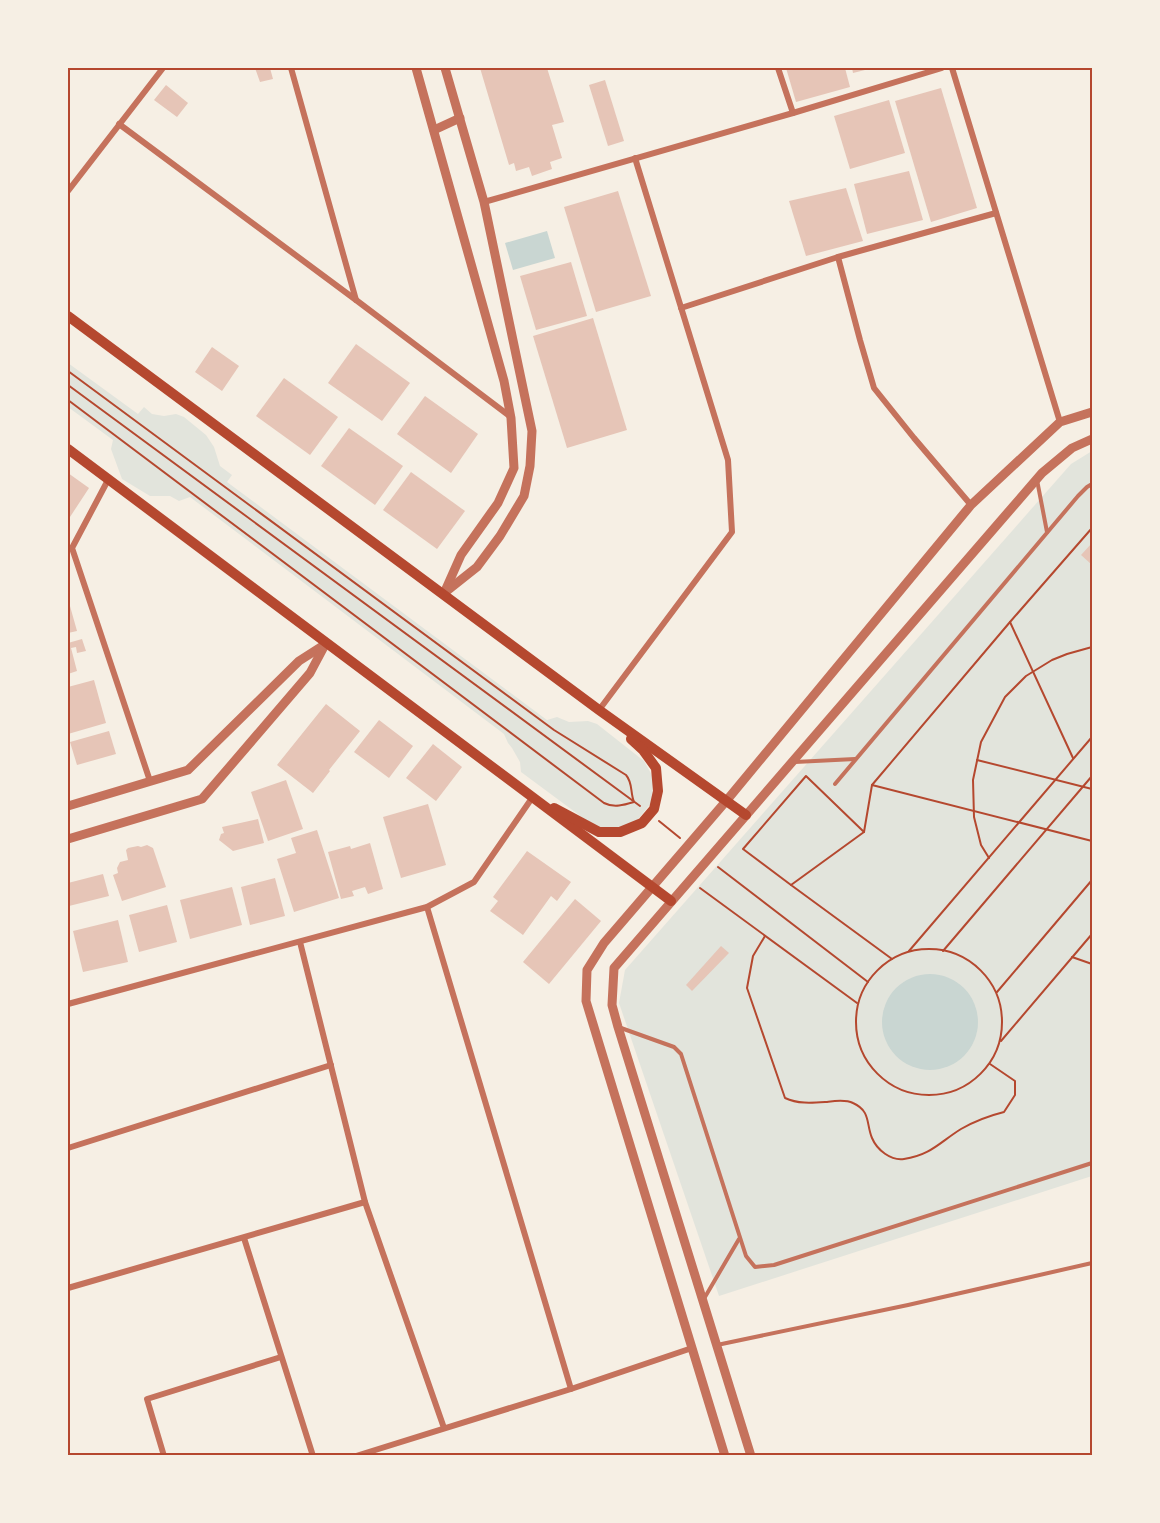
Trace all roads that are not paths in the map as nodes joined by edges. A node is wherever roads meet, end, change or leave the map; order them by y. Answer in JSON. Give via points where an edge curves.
{"nodes":[{"id":1,"x":163,"y":68,"type":"edge"},
{"id":2,"x":291,"y":68,"type":"edge"},
{"id":3,"x":416,"y":68,"type":"edge"},
{"id":4,"x":445,"y":68,"type":"edge"},
{"id":5,"x":778,"y":68,"type":"edge"},
{"id":6,"x":942,"y":68,"type":"edge"},
{"id":7,"x":952,"y":68,"type":"edge"},
{"id":8,"x":793,"y":113,"type":"junction"},
{"id":9,"x":460,"y":118,"type":"junction"},
{"id":10,"x":120,"y":124,"type":"junction"},
{"id":11,"x":434,"y":130,"type":"junction"},
{"id":12,"x":635,"y":158,"type":"junction"},
{"id":13,"x":68,"y":191,"type":"edge"},
{"id":14,"x":484,"y":202,"type":"junction"},
{"id":15,"x":996,"y":213,"type":"junction"},
{"id":16,"x":838,"y":257,"type":"junction"},
{"id":17,"x":356,"y":300,"type":"junction"},
{"id":18,"x":681,"y":308,"type":"junction"},
{"id":19,"x":68,"y":316,"type":"edge"},
{"id":20,"x":1092,"y":412,"type":"edge"},
{"id":21,"x":511,"y":418,"type":"junction"},
{"id":22,"x":1060,"y":422,"type":"junction"},
{"id":23,"x":1092,"y":439,"type":"edge"},
{"id":24,"x":68,"y":449,"type":"edge"},
{"id":25,"x":108,"y":480,"type":"junction"},
{"id":26,"x":1036,"y":480,"type":"junction"},
{"id":27,"x":1092,"y":484,"type":"edge"},
{"id":28,"x":971,"y":505,"type":"junction"},
{"id":29,"x":1047,"y":532,"type":"junction"},
{"id":30,"x":443,"y":594,"type":"junction"},
{"id":31,"x":326,"y":643,"type":"junction"},
{"id":32,"x":599,"y":710,"type":"junction"},
{"id":33,"x":855,"y":759,"type":"junction"},
{"id":34,"x":791,"y":763,"type":"junction"},
{"id":35,"x":150,"y":781,"type":"junction"},
{"id":36,"x":835,"y":783,"type":"dead end"},
{"id":37,"x":532,"y":798,"type":"junction"},
{"id":38,"x":726,"y":800,"type":"junction"},
{"id":39,"x":68,"y":806,"type":"edge"},
{"id":40,"x":746,"y":815,"type":"junction"},
{"id":41,"x":68,"y":839,"type":"edge"},
{"id":42,"x":652,"y":885,"type":"junction"},
{"id":43,"x":671,"y":901,"type":"junction"},
{"id":44,"x":427,"y":908,"type":"junction"},
{"id":45,"x":300,"y":942,"type":"junction"},
{"id":46,"x":68,"y":1004,"type":"edge"},
{"id":47,"x":618,"y":1027,"type":"junction"},
{"id":48,"x":331,"y":1065,"type":"junction"},
{"id":49,"x":68,"y":1148,"type":"edge"},
{"id":50,"x":1092,"y":1163,"type":"edge"},
{"id":51,"x":366,"y":1202,"type":"junction"},
{"id":52,"x":243,"y":1238,"type":"junction"},
{"id":53,"x":740,"y":1238,"type":"junction"},
{"id":54,"x":1092,"y":1263,"type":"edge"},
{"id":55,"x":68,"y":1288,"type":"edge"},
{"id":56,"x":703,"y":1300,"type":"junction"},
{"id":57,"x":716,"y":1345,"type":"junction"},
{"id":58,"x":692,"y":1348,"type":"junction"},
{"id":59,"x":281,"y":1357,"type":"junction"},
{"id":60,"x":571,"y":1389,"type":"junction"},
{"id":61,"x":444,"y":1428,"type":"junction"},
{"id":62,"x":164,"y":1455,"type":"edge"},
{"id":63,"x":313,"y":1455,"type":"edge"},
{"id":64,"x":356,"y":1455,"type":"edge"},
{"id":65,"x":725,"y":1455,"type":"edge"},
{"id":66,"x":751,"y":1455,"type":"edge"}],
"edges":[{"from":1,"to":10,"type":"street"},
{"from":2,"to":17,"type":"street"},
{"from":3,"to":11,"type":"street"},
{"from":4,"to":9,"type":"street"},
{"from":5,"to":8,"type":"street"},
{"from":6,"to":8,"type":"street"},
{"from":7,"to":15,"type":"street"},
{"from":8,"to":12,"type":"street"},
{"from":9,"to":11,"type":"street"},
{"from":9,"to":14,"type":"street"},
{"from":10,"to":13,"type":"street"},
{"from":10,"to":17,"type":"street"},
{"from":11,"to":21,"type":"street"},
{"from":12,"to":14,"type":"street"},
{"from":12,"to":18,"type":"street"},
{"from":14,"to":30,"type":"street","via":[[532,431],[530,466],[524,496],[500,536],[477,567]]},
{"from":15,"to":16,"type":"street"},
{"from":15,"to":22,"type":"street"},
{"from":16,"to":18,"type":"street"},
{"from":16,"to":28,"type":"street","via":[[874,388]]},
{"from":17,"to":21,"type":"street"},
{"from":18,"to":32,"type":"street","via":[[728,460],[732,532]]},
{"from":19,"to":30,"type":"main road"},
{"from":20,"to":22,"type":"street"},
{"from":21,"to":30,"type":"street","via":[[514,468],[498,503],[461,555]]},
{"from":22,"to":28,"type":"street"},
{"from":23,"to":26,"type":"street","via":[[1072,448]]},
{"from":24,"to":25,"type":"main road"},
{"from":25,"to":31,"type":"main road"},
{"from":25,"to":35,"type":"street","via":[[72,548]]},
{"from":26,"to":29,"type":"lane"},
{"from":26,"to":34,"type":"street"},
{"from":27,"to":29,"type":"lane"},
{"from":28,"to":38,"type":"street"},
{"from":29,"to":33,"type":"lane"},
{"from":30,"to":32,"type":"main road"},
{"from":31,"to":35,"type":"street","via":[[299,661],[188,770]]},
{"from":31,"to":37,"type":"main road"},
{"from":31,"to":41,"type":"street","via":[[310,673],[202,799]]},
{"from":32,"to":37,"type":"main road","via":[[643,750],[656,768],[658,791],[654,809],[642,823],[620,832],[599,832]]},
{"from":32,"to":38,"type":"main road"},
{"from":33,"to":34,"type":"lane"},
{"from":33,"to":36,"type":"lane"},
{"from":34,"to":40,"type":"street"},
{"from":35,"to":39,"type":"street"},
{"from":37,"to":42,"type":"main road"},
{"from":37,"to":44,"type":"street","via":[[474,882]]},
{"from":38,"to":40,"type":"main road"},
{"from":38,"to":42,"type":"street"},
{"from":40,"to":43,"type":"street"},
{"from":42,"to":43,"type":"main road"},
{"from":42,"to":58,"type":"street","via":[[587,970],[586,1001]]},
{"from":43,"to":47,"type":"street","via":[[614,968],[612,1005]]},
{"from":44,"to":45,"type":"street"},
{"from":44,"to":60,"type":"street"},
{"from":45,"to":46,"type":"street"},
{"from":45,"to":48,"type":"street"},
{"from":47,"to":53,"type":"lane","via":[[681,1053]]},
{"from":47,"to":56,"type":"street"},
{"from":48,"to":49,"type":"street"},
{"from":48,"to":51,"type":"street"},
{"from":50,"to":53,"type":"lane","via":[[774,1265],[755,1267],[746,1257]]},
{"from":51,"to":52,"type":"street"},
{"from":51,"to":61,"type":"street"},
{"from":52,"to":55,"type":"street"},
{"from":52,"to":59,"type":"street"},
{"from":53,"to":56,"type":"lane"},
{"from":54,"to":57,"type":"lane"},
{"from":56,"to":57,"type":"street"},
{"from":57,"to":66,"type":"street"},
{"from":58,"to":60,"type":"street"},
{"from":58,"to":65,"type":"street"},
{"from":59,"to":62,"type":"street","via":[[147,1399]]},
{"from":59,"to":63,"type":"street"},
{"from":60,"to":61,"type":"street"},
{"from":61,"to":64,"type":"street"}]}
